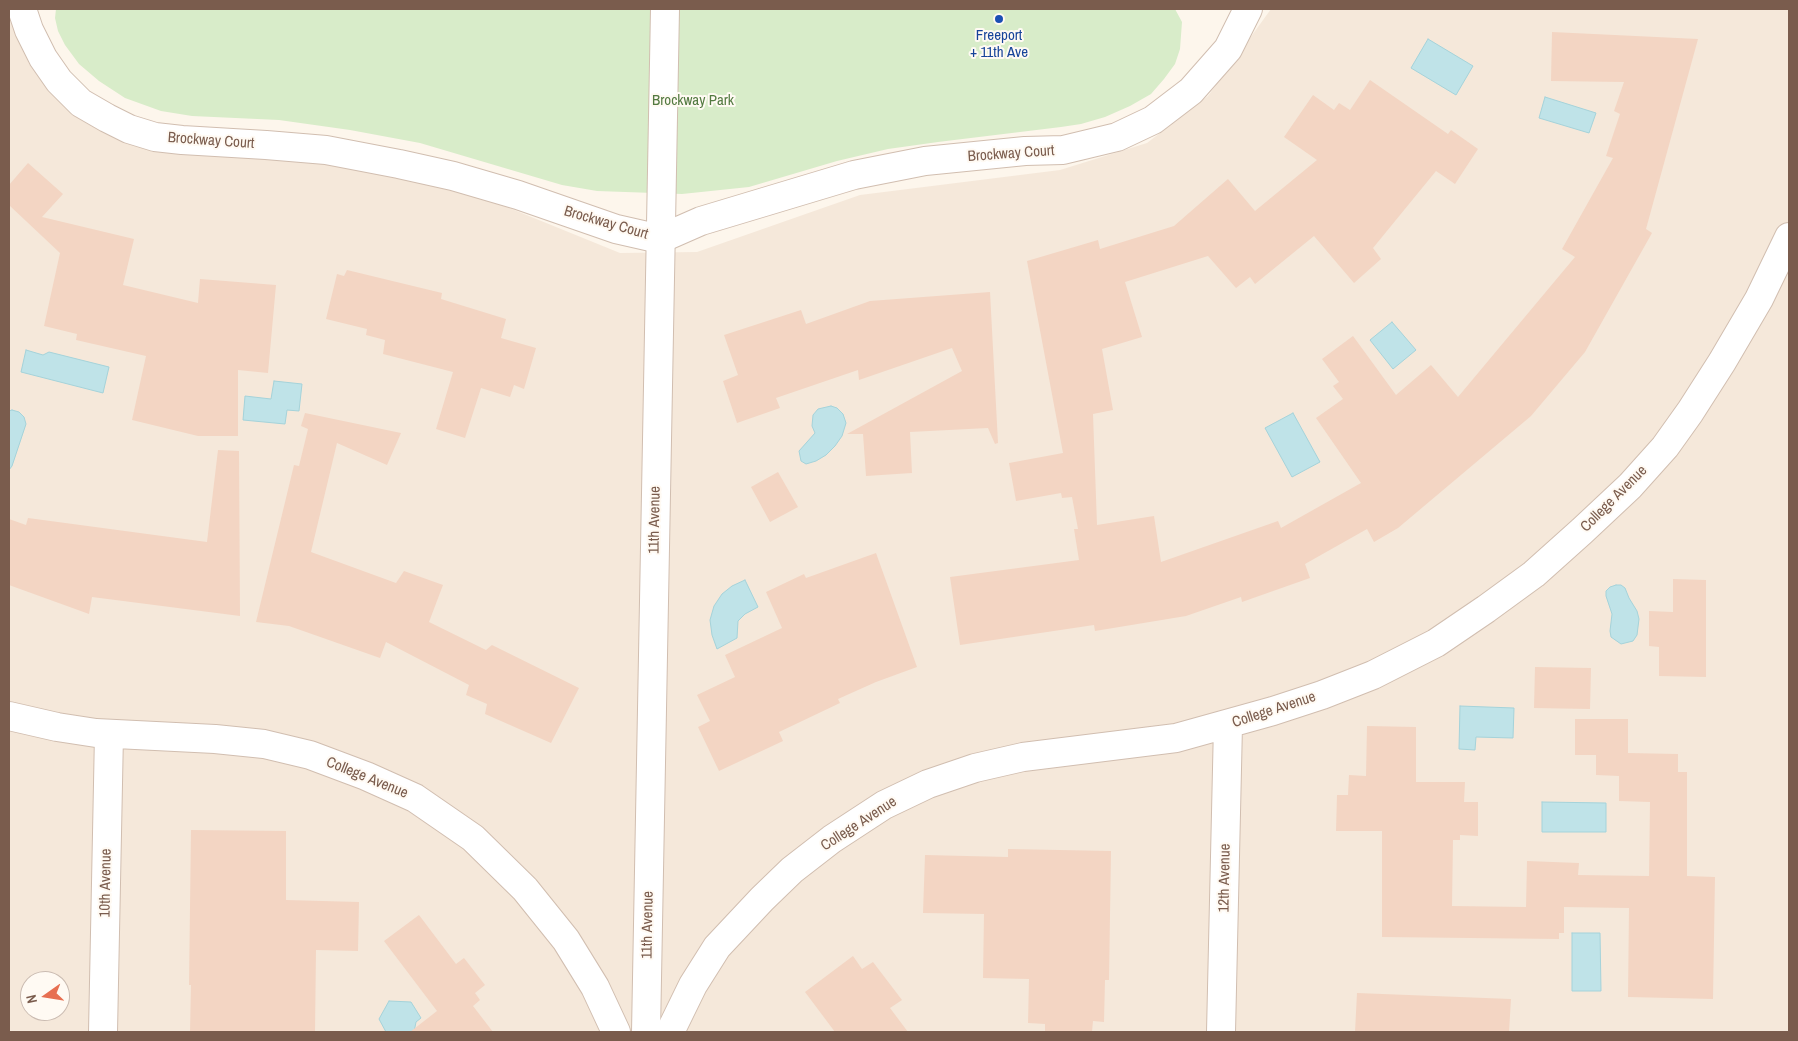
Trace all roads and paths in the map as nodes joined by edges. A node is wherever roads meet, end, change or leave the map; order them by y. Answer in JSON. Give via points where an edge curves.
{"nodes":[{"id":1,"x":22,"y":9,"type":"edge"},
{"id":2,"x":665,"y":9,"type":"edge"},
{"id":3,"x":1248,"y":9,"type":"edge"},
{"id":4,"x":1789,"y":237,"type":"edge"},
{"id":5,"x":660,"y":239,"type":"junction"},
{"id":6,"x":9,"y":716,"type":"edge"},
{"id":7,"x":1228,"y":725,"type":"junction"},
{"id":8,"x":109,"y":734,"type":"junction"},
{"id":9,"x":103,"y":1032,"type":"edge"},
{"id":10,"x":616,"y":1032,"type":"edge"},
{"id":11,"x":646,"y":1032,"type":"edge"},
{"id":12,"x":670,"y":1032,"type":"edge"},
{"id":13,"x":1221,"y":1032,"type":"edge"}],
"edges":[{"from":1,"to":5,"type":"street","name":"Brockway Court","via":[[43,58],[59,81],[81,103],[129,129],[155,137],[182,140],[326,150],[398,164],[453,176],[616,230]]},
{"from":2,"to":5,"type":"street","name":"11th Avenue"},
{"from":3,"to":5,"type":"street","name":"Brockway Court","via":[[1228,50],[1191,91],[1153,120],[1117,137],[1063,150],[925,160],[854,175],[701,222]]},
{"from":4,"to":7,"type":"street","name":"College Avenue","via":[[1759,299],[1727,354],[1665,447],[1630,486],[1534,574],[1436,643],[1381,671],[1322,695]]},
{"from":5,"to":11,"type":"street","name":"11th Avenue"},
{"from":6,"to":8,"type":"street","name":"College Avenue"},
{"from":7,"to":12,"type":"street","name":"College Avenue","via":[[1176,738],[1023,757],[928,784],[884,805],[792,870],[749,913],[717,947],[693,984]]},
{"from":7,"to":13,"type":"street","name":"12th Avenue"},
{"from":8,"to":9,"type":"street","name":"10th Avenue"},
{"from":8,"to":10,"type":"street","name":"College Avenue","via":[[264,744],[310,755],[415,798],[473,838],[525,889],[566,940],[595,988]]}]}
